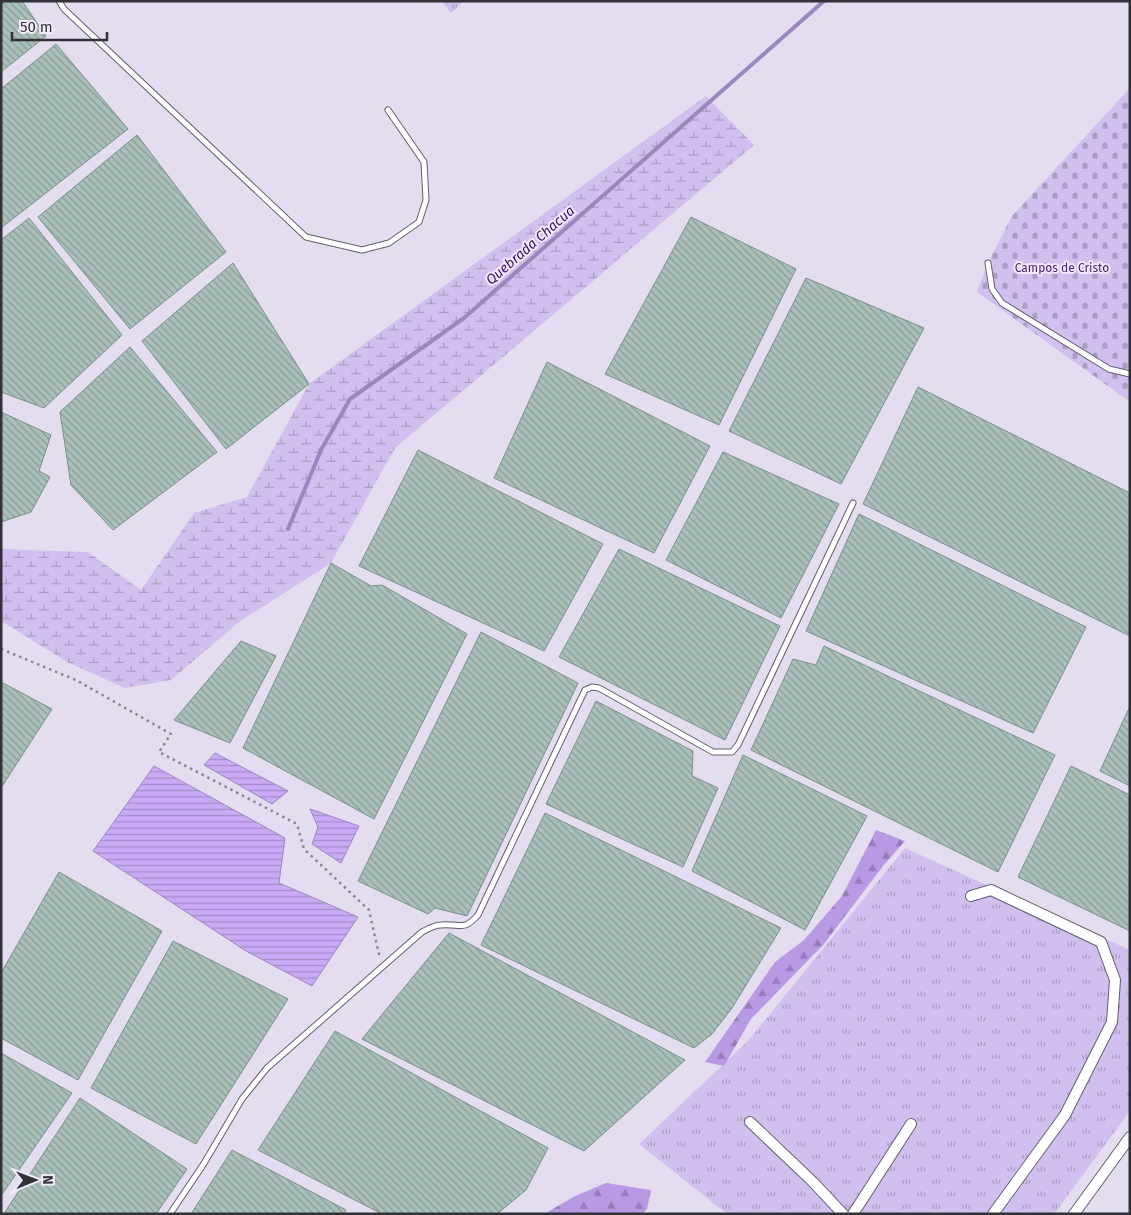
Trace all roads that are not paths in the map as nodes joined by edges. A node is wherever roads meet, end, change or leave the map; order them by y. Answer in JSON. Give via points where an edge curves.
{"nodes":[{"id":1,"x":59,"y":1,"type":"edge"},
{"id":2,"x":388,"y":110,"type":"dead end"},
{"id":3,"x":988,"y":263,"type":"dead end"},
{"id":4,"x":1130,"y":374,"type":"edge"},
{"id":5,"x":853,"y":503,"type":"dead end"},
{"id":6,"x":971,"y":896,"type":"dead end"},
{"id":7,"x":750,"y":1122,"type":"dead end"},
{"id":8,"x":911,"y":1124,"type":"dead end"},
{"id":9,"x":1130,"y":1137,"type":"edge"},
{"id":10,"x":1088,"y":1195,"type":"junction"},
{"id":11,"x":170,"y":1214,"type":"edge"},
{"id":12,"x":843,"y":1214,"type":"edge"},
{"id":13,"x":853,"y":1214,"type":"edge"},
{"id":14,"x":993,"y":1214,"type":"edge"},
{"id":15,"x":1064,"y":1214,"type":"edge"},
{"id":16,"x":1074,"y":1214,"type":"edge"}],
"edges":[{"from":1,"to":2,"type":"lane","via":[[306,236],[362,250],[389,243],[419,222],[426,200],[424,162]]},
{"from":3,"to":4,"type":"lane","via":[[992,289],[1002,303],[1109,369]]},
{"from":5,"to":11,"type":"lane","via":[[732,752],[713,752],[599,688],[585,690],[478,915],[469,925],[442,924],[422,932],[267,1068],[242,1099]]},
{"from":6,"to":14,"type":"street","via":[[991,890],[1101,942],[1115,980],[1112,1022],[1065,1115]]},
{"from":7,"to":12,"type":"street"},
{"from":8,"to":13,"type":"street"},
{"from":9,"to":10,"type":"street"},
{"from":10,"to":15,"type":"street"},
{"from":10,"to":16,"type":"street"}]}
